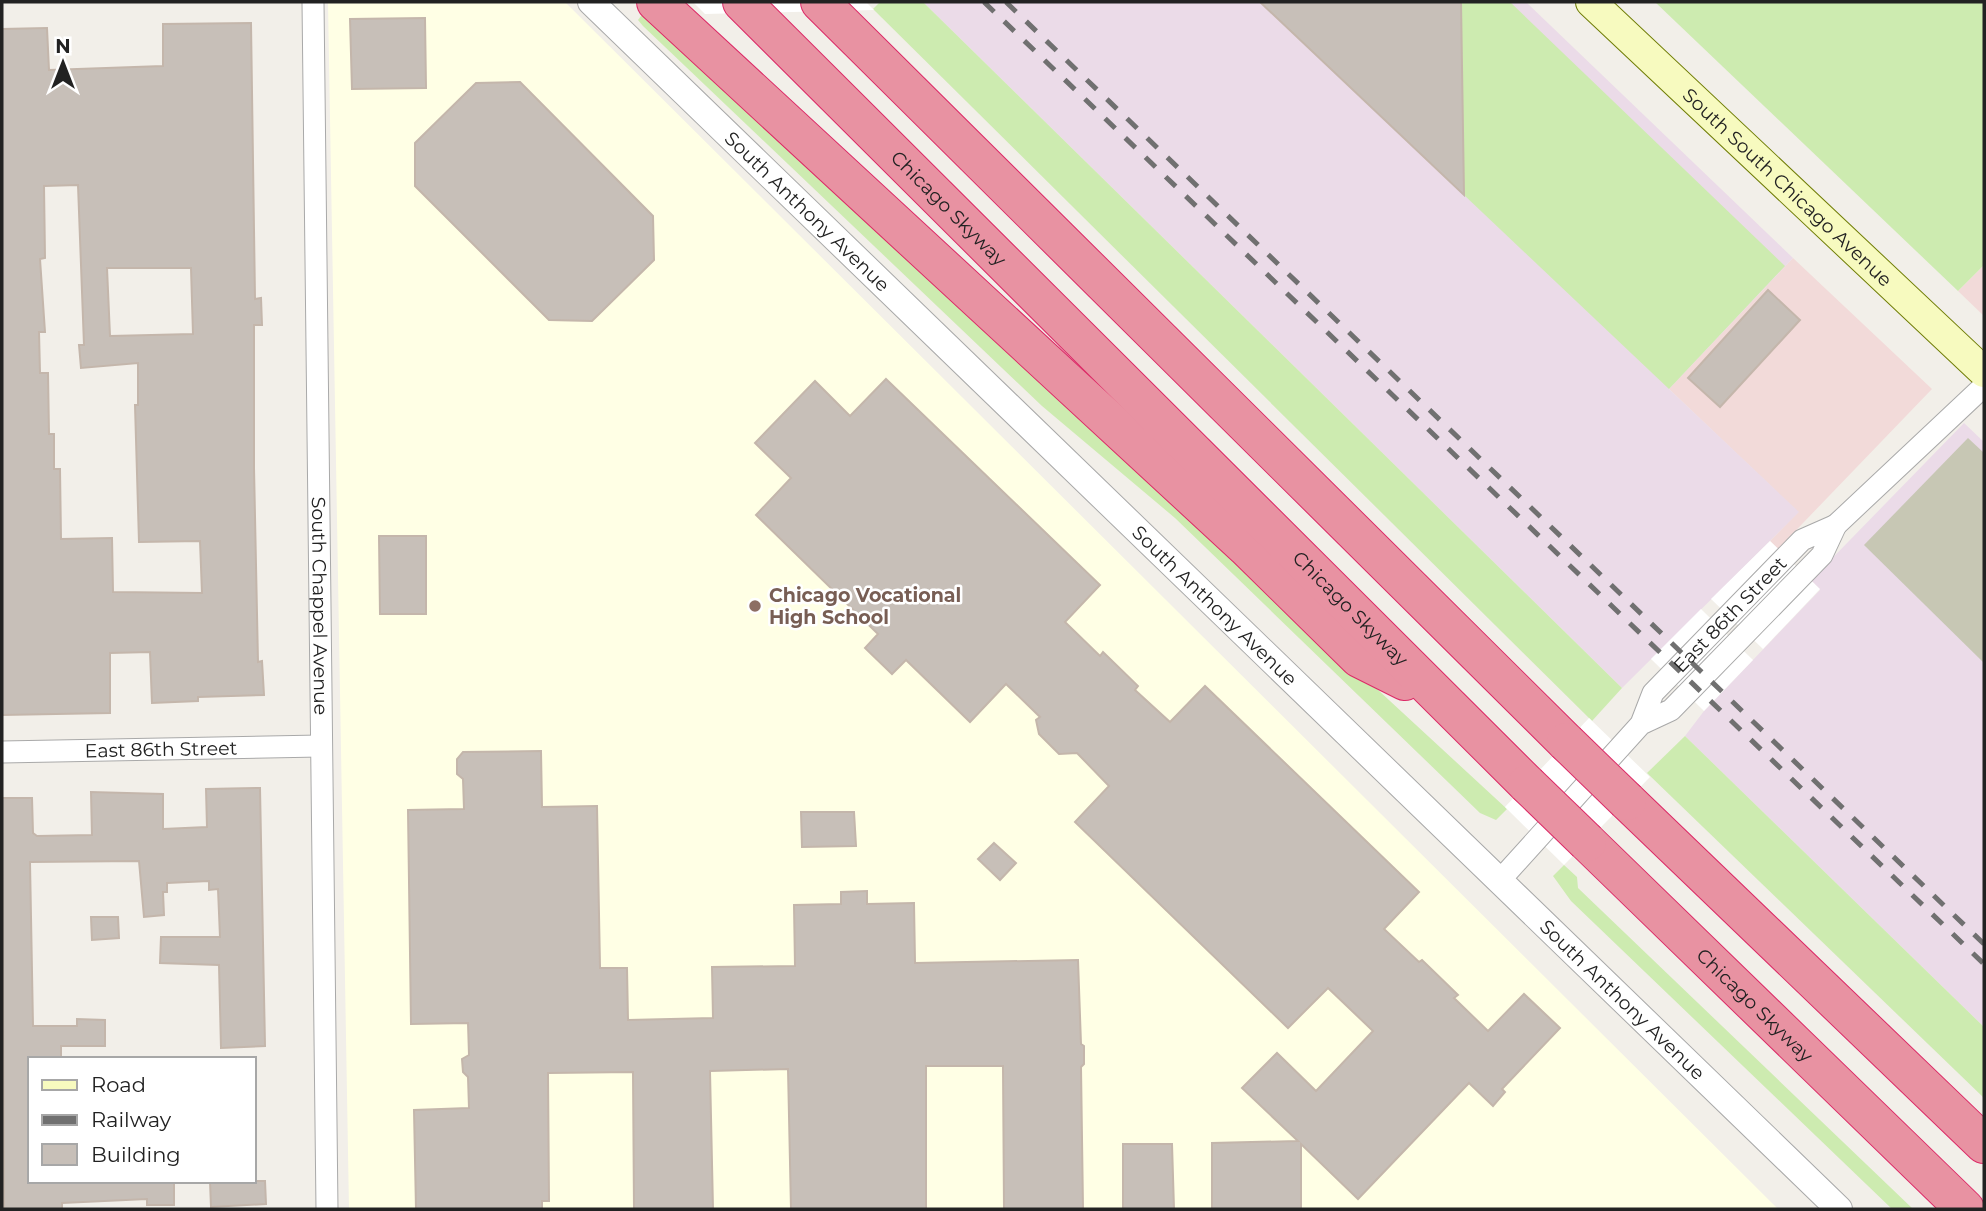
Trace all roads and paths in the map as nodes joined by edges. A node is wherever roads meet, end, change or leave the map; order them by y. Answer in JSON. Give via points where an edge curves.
{"nodes":[{"id":1,"x":313,"y":2,"type":"edge"},
{"id":2,"x":591,"y":2,"type":"edge"},
{"id":3,"x":1591,"y":2,"type":"edge"},
{"id":4,"x":748,"y":7,"type":"edge"},
{"id":5,"x":825,"y":7,"type":"edge"},
{"id":6,"x":664,"y":8,"type":"edge"},
{"id":7,"x":1984,"y":372,"type":"edge"},
{"id":8,"x":1984,"y":386,"type":"edge"},
{"id":9,"x":1436,"y":696,"type":"junction"},
{"id":10,"x":320,"y":746,"type":"junction"},
{"id":11,"x":2,"y":752,"type":"edge"},
{"id":12,"x":1501,"y":879,"type":"junction"},
{"id":13,"x":1984,"y":1144,"type":"edge"},
{"id":14,"x":327,"y":1209,"type":"edge"},
{"id":15,"x":1839,"y":1209,"type":"edge"},
{"id":16,"x":1965,"y":1209,"type":"edge"}],
"edges":[{"from":1,"to":10,"type":"street","name":"South Chappel Avenue"},
{"from":2,"to":12,"type":"street","name":"South Anthony Avenue"},
{"from":3,"to":7,"type":"main road","name":"South South Chicago Avenue"},
{"from":4,"to":9,"type":"highway","name":"Chicago Skyway"},
{"from":5,"to":13,"type":"highway","bridge":true,"via":[[1566,742]]},
{"from":6,"to":9,"type":"highway","via":[[1246,547],[1359,658]]},
{"from":8,"to":12,"type":"street","name":"East 86th Street","via":[[1836,525],[1822,555],[1681,701],[1642,724]]},
{"from":9,"to":16,"type":"highway","name":"Chicago Skyway","bridge":true},
{"from":10,"to":11,"type":"street","name":"East 86th Street"},
{"from":10,"to":14,"type":"street","name":"South Chappel Avenue"},
{"from":12,"to":15,"type":"street","name":"South Anthony Avenue"}]}
